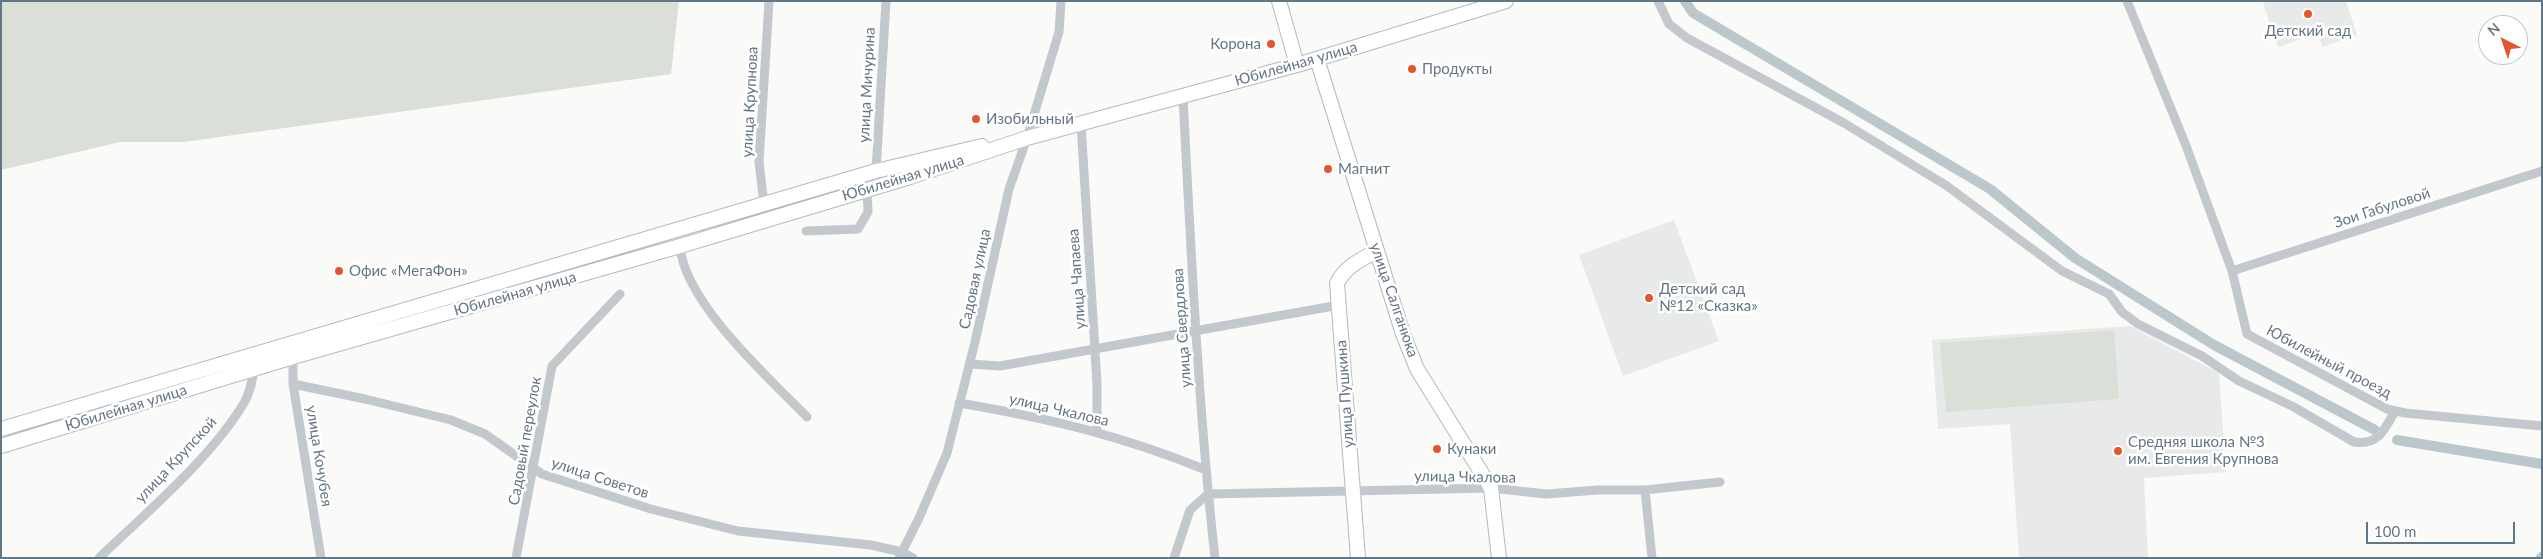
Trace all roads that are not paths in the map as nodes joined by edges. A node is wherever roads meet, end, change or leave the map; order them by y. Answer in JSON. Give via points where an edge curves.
{"nodes":[{"id":1,"x":769,"y":1,"type":"edge"},
{"id":2,"x":886,"y":1,"type":"edge"},
{"id":3,"x":1062,"y":1,"type":"edge"},
{"id":4,"x":1279,"y":1,"type":"edge"},
{"id":5,"x":1506,"y":1,"type":"edge"},
{"id":6,"x":1658,"y":1,"type":"edge"},
{"id":7,"x":2127,"y":1,"type":"edge"},
{"id":8,"x":1317,"y":59,"type":"junction"},
{"id":9,"x":1297,"y":65,"type":"junction"},
{"id":10,"x":1183,"y":97,"type":"junction"},
{"id":11,"x":1081,"y":124,"type":"junction"},
{"id":12,"x":1027,"y":138,"type":"junction"},
{"id":13,"x":876,"y":171,"type":"junction"},
{"id":14,"x":2542,"y":171,"type":"edge"},
{"id":15,"x":867,"y":189,"type":"junction"},
{"id":16,"x":764,"y":204,"type":"junction"},
{"id":17,"x":806,"y":231,"type":"dead end"},
{"id":18,"x":680,"y":246,"type":"junction"},
{"id":19,"x":1377,"y":250,"type":"junction"},
{"id":20,"x":552,"y":267,"type":"junction"},
{"id":21,"x":2232,"y":271,"type":"junction"},
{"id":22,"x":557,"y":282,"type":"junction"},
{"id":23,"x":620,"y":294,"type":"dead end"},
{"id":24,"x":1339,"y":305,"type":"junction"},
{"id":25,"x":1196,"y":331,"type":"junction"},
{"id":26,"x":1095,"y":350,"type":"junction"},
{"id":27,"x":291,"y":351,"type":"junction"},
{"id":28,"x":970,"y":364,"type":"junction"},
{"id":29,"x":254,"y":370,"type":"junction"},
{"id":30,"x":293,"y":384,"type":"junction"},
{"id":31,"x":959,"y":403,"type":"junction"},
{"id":32,"x":2395,"y":411,"type":"junction"},
{"id":33,"x":807,"y":418,"type":"dead end"},
{"id":34,"x":2542,"y":426,"type":"edge"},
{"id":35,"x":1,"y":429,"type":"edge"},
{"id":36,"x":1097,"y":432,"type":"junction"},
{"id":37,"x":1,"y":446,"type":"edge"},
{"id":38,"x":533,"y":468,"type":"junction"},
{"id":39,"x":1206,"y":470,"type":"junction"},
{"id":40,"x":1720,"y":482,"type":"dead end"},
{"id":41,"x":1490,"y":488,"type":"junction"},
{"id":42,"x":1351,"y":490,"type":"junction"},
{"id":43,"x":1645,"y":490,"type":"junction"},
{"id":44,"x":1208,"y":494,"type":"junction"},
{"id":45,"x":901,"y":555,"type":"edge"},
{"id":46,"x":99,"y":558,"type":"edge"},
{"id":47,"x":322,"y":558,"type":"edge"},
{"id":48,"x":516,"y":558,"type":"edge"},
{"id":49,"x":913,"y":558,"type":"edge"},
{"id":50,"x":1174,"y":558,"type":"edge"},
{"id":51,"x":1215,"y":558,"type":"edge"},
{"id":52,"x":1358,"y":558,"type":"edge"},
{"id":53,"x":1499,"y":558,"type":"edge"},
{"id":54,"x":1652,"y":558,"type":"edge"}],
"edges":[{"from":1,"to":16,"type":"street","name":"улица Крупнова","via":[[759,162]]},
{"from":2,"to":13,"type":"street","name":"улица Мичурина"},
{"from":3,"to":12,"type":"street","name":"Садовая улица","via":[[1059,32]]},
{"from":4,"to":9,"type":"main road"},
{"from":5,"to":8,"type":"main road","name":"Юбилейная улица"},
{"from":6,"to":32,"type":"street","via":[[1669,24],[1688,38],[1844,122],[1947,186],[2062,271],[2109,294],[2122,312],[2138,324],[2202,356],[2238,381],[2362,444],[2377,439]]},
{"from":7,"to":21,"type":"street","name":"Юбилейный проезд"},
{"from":8,"to":9,"type":"main road","name":"Юбилейная улица"},
{"from":8,"to":19,"type":"main road","name":"улица Салганюка"},
{"from":9,"to":10,"type":"main road","name":"Юбилейная улица"},
{"from":10,"to":11,"type":"main road","name":"Юбилейная улица"},
{"from":10,"to":25,"type":"street","name":"улица Свердлова"},
{"from":11,"to":12,"type":"main road","name":"Юбилейная улица"},
{"from":11,"to":26,"type":"street","name":"улица Чапаева"},
{"from":12,"to":13,"type":"main road","name":"Юбилейная улица"},
{"from":12,"to":15,"type":"main road","name":"Юбилейная улица"},
{"from":12,"to":28,"type":"street","name":"Садовая улица","via":[[1009,189]]},
{"from":13,"to":16,"type":"main road","name":"Юбилейная улица"},
{"from":14,"to":21,"type":"street","name":"Зои Габуловой"},
{"from":15,"to":17,"type":"street","via":[[868,212],[858,229]]},
{"from":15,"to":18,"type":"main road","name":"Юбилейная улица"},
{"from":16,"to":20,"type":"main road","name":"Юбилейная улица"},
{"from":18,"to":22,"type":"main road","name":"Юбилейная улица"},
{"from":18,"to":33,"type":"street","via":[[681,262],[696,294]]},
{"from":19,"to":24,"type":"main road","name":"улица Пушкина","via":[[1342,273],[1337,283]]},
{"from":19,"to":41,"type":"main road","name":"улица Салганюка","via":[[1417,370]]},
{"from":20,"to":22,"type":"main road"},
{"from":20,"to":27,"type":"main road","name":"Юбилейная улица"},
{"from":21,"to":32,"type":"street","name":"Юбилейный проезд","via":[[2247,334]]},
{"from":22,"to":27,"type":"main road","name":"Юбилейная улица"},
{"from":23,"to":38,"type":"street","name":"Садовый переулок","via":[[552,366]]},
{"from":24,"to":25,"type":"street"},
{"from":24,"to":42,"type":"main road","name":"улица Пушкина"},
{"from":25,"to":26,"type":"street"},
{"from":25,"to":39,"type":"street","name":"улица Свердлова"},
{"from":26,"to":28,"type":"street","via":[[1000,366]]},
{"from":26,"to":36,"type":"street","name":"улица Чапаева"},
{"from":27,"to":29,"type":"main road","name":"Юбилейная улица"},
{"from":27,"to":30,"type":"street","name":"улица Кочубея"},
{"from":27,"to":35,"type":"main road","name":"Юбилейная улица"},
{"from":28,"to":31,"type":"street","name":"Садовая улица"},
{"from":29,"to":37,"type":"main road","name":"Юбилейная улица"},
{"from":29,"to":46,"type":"street","name":"улица Крупской","via":[[245,402],[212,444],[174,486]]},
{"from":30,"to":38,"type":"street","name":"улица Советов","via":[[451,420],[485,434]]},
{"from":30,"to":47,"type":"street","name":"улица Кочубея"},
{"from":31,"to":36,"type":"street","name":"улица Чкалова","via":[[1026,414]]},
{"from":31,"to":45,"type":"street","name":"Садовая улица","via":[[947,453]]},
{"from":32,"to":34,"type":"street","name":"Юбилейный проезд"},
{"from":36,"to":39,"type":"street","name":"улица Чкалова","via":[[1163,452]]},
{"from":38,"to":45,"type":"street","name":"улица Советов","via":[[542,474],[651,509],[738,531],[871,545]]},
{"from":38,"to":48,"type":"street","name":"Садовый переулок"},
{"from":39,"to":44,"type":"street","name":"улица Свердлова"},
{"from":40,"to":43,"type":"street","name":"улица Чкалова"},
{"from":41,"to":42,"type":"street","name":"улица Чкалова"},
{"from":41,"to":43,"type":"street","name":"улица Чкалова","via":[[1546,494]]},
{"from":41,"to":53,"type":"main road","name":"улица Салганюка"},
{"from":42,"to":44,"type":"street","name":"улица Чкалова"},
{"from":42,"to":52,"type":"main road","name":"улица Пушкина"},
{"from":43,"to":54,"type":"street"},
{"from":44,"to":50,"type":"street","via":[[1190,510]]},
{"from":44,"to":51,"type":"street","name":"улица Свердлова"},
{"from":45,"to":49,"type":"street","name":"улица Советов"}]}
